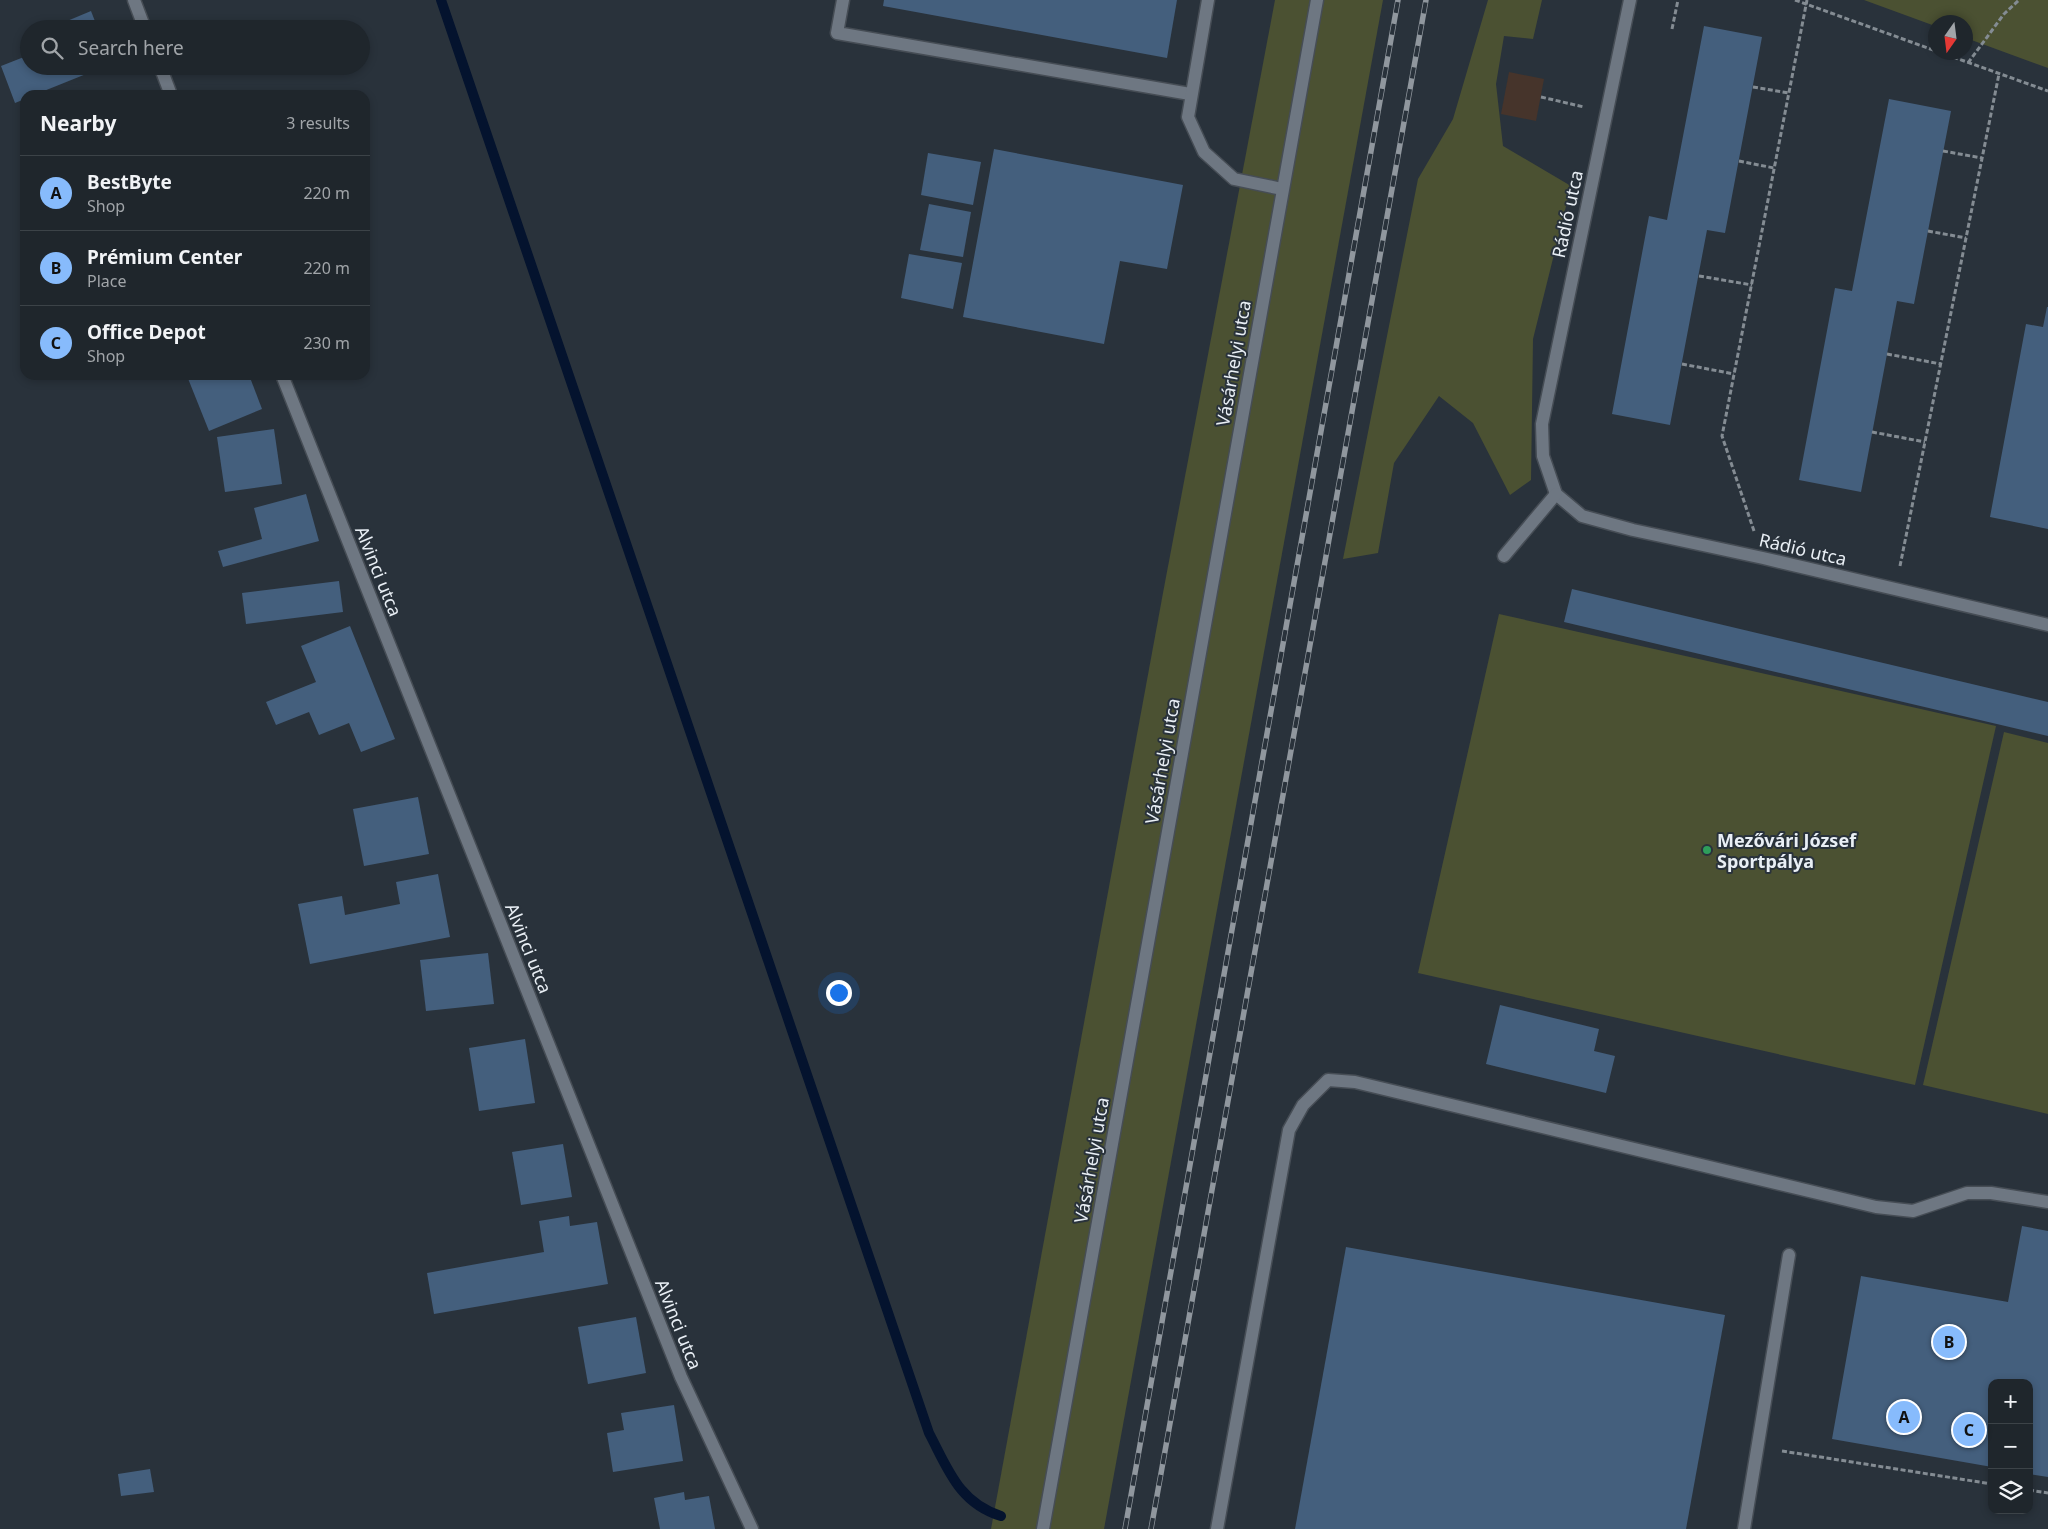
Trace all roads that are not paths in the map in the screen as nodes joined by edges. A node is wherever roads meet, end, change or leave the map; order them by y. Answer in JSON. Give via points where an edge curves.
{"nodes":[{"id":1,"x":134,"y":0,"type":"edge"},
{"id":2,"x":843,"y":0,"type":"edge"},
{"id":3,"x":1208,"y":0,"type":"edge"},
{"id":4,"x":1317,"y":0,"type":"edge"},
{"id":5,"x":1630,"y":0,"type":"edge"},
{"id":6,"x":142,"y":20,"type":"edge"},
{"id":7,"x":163,"y":75,"type":"edge"},
{"id":8,"x":169,"y":90,"type":"edge"},
{"id":9,"x":1190,"y":94,"type":"junction"},
{"id":10,"x":1282,"y":189,"type":"junction"},
{"id":11,"x":284,"y":380,"type":"edge"},
{"id":12,"x":1556,"y":494,"type":"junction"},
{"id":13,"x":1504,"y":556,"type":"dead end"},
{"id":14,"x":2048,"y":625,"type":"edge"},
{"id":15,"x":2048,"y":1202,"type":"edge"},
{"id":16,"x":1789,"y":1255,"type":"dead end"},
{"id":17,"x":752,"y":1529,"type":"edge"},
{"id":18,"x":1042,"y":1529,"type":"edge"},
{"id":19,"x":1218,"y":1529,"type":"edge"},
{"id":20,"x":1744,"y":1529,"type":"edge"}],
"edges":[{"from":1,"to":6,"type":"street"},
{"from":2,"to":9,"type":"street","via":[[837,33]]},
{"from":3,"to":9,"type":"street"},
{"from":4,"to":10,"type":"street","name":"Vásárhelyi utca"},
{"from":5,"to":12,"type":"street","name":"Rádió utca","via":[[1542,424],[1543,456]]},
{"from":7,"to":8,"type":"street"},
{"from":9,"to":10,"type":"street","via":[[1188,116],[1204,152],[1234,180]]},
{"from":10,"to":18,"type":"street","name":"Vásárhelyi utca"},
{"from":11,"to":17,"type":"street","name":"Alvinci utca","via":[[681,1377]]},
{"from":12,"to":13,"type":"street"},
{"from":12,"to":14,"type":"street","name":"Rádió utca","via":[[1582,516],[1634,530]]},
{"from":15,"to":19,"type":"street","via":[[1991,1193],[1967,1194],[1913,1211],[1876,1207],[1355,1082],[1328,1080],[1303,1105],[1289,1130]]},
{"from":16,"to":20,"type":"street"}]}
